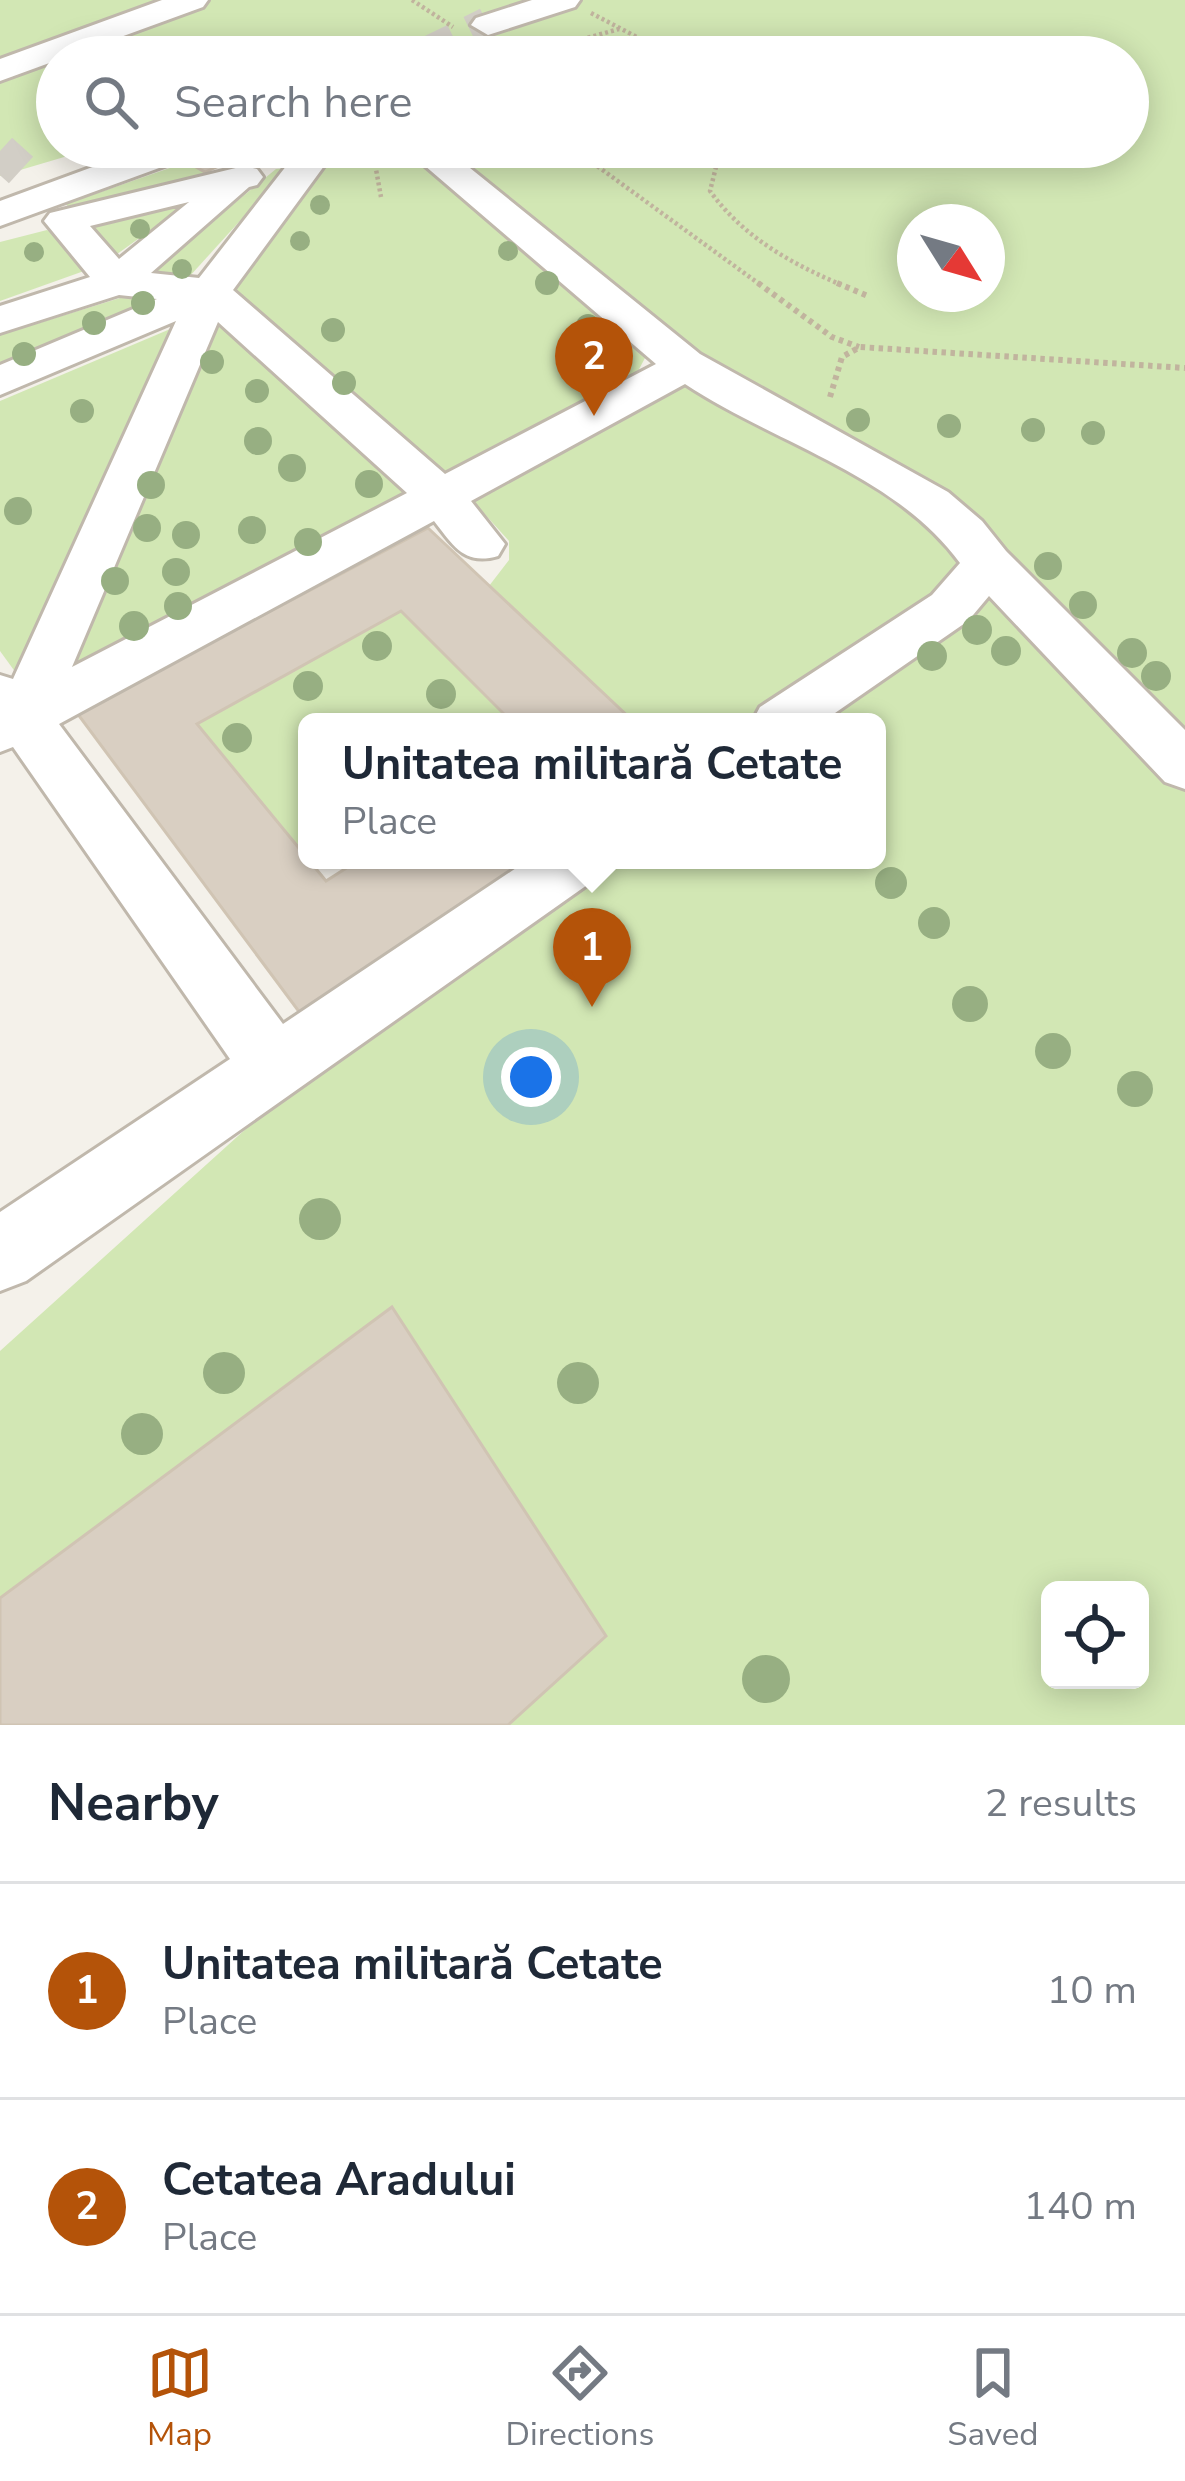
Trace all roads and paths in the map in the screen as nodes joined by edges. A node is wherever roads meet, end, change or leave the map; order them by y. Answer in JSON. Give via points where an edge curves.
{"nodes":[{"id":1,"x":192,"y":0,"type":"edge"},
{"id":2,"x":575,"y":5,"type":"edge"},
{"id":3,"x":488,"y":25,"type":"tunnel mouth"},
{"id":4,"x":620,"y":29,"type":"junction"},
{"id":5,"x":95,"y":36,"type":"edge"},
{"id":6,"x":595,"y":36,"type":"edge"},
{"id":7,"x":634,"y":36,"type":"edge"},
{"id":8,"x":36,"y":58,"type":"edge"},
{"id":9,"x":0,"y":71,"type":"edge"},
{"id":10,"x":138,"y":168,"type":"edge"},
{"id":11,"x":258,"y":168,"type":"edge"},
{"id":12,"x":304,"y":168,"type":"edge"},
{"id":13,"x":376,"y":168,"type":"edge"},
{"id":14,"x":446,"y":168,"type":"edge"},
{"id":15,"x":600,"y":168,"type":"edge"},
{"id":16,"x":716,"y":168,"type":"edge"},
{"id":17,"x":21,"y":170,"type":"tunnel mouth"},
{"id":18,"x":244,"y":177,"type":"junction"},
{"id":19,"x":381,"y":197,"type":"dead end"},
{"id":20,"x":57,"y":208,"type":"junction"},
{"id":21,"x":0,"y":216,"type":"edge"},
{"id":22,"x":116,"y":282,"type":"junction"},
{"id":23,"x":210,"y":292,"type":"junction"},
{"id":24,"x":868,"y":296,"type":"dead end"},
{"id":25,"x":0,"y":320,"type":"edge"},
{"id":26,"x":860,"y":347,"type":"junction"},
{"id":27,"x":686,"y":366,"type":"junction"},
{"id":28,"x":1185,"y":368,"type":"edge"},
{"id":29,"x":0,"y":381,"type":"edge"},
{"id":30,"x":830,"y":397,"type":"dead end"},
{"id":31,"x":440,"y":496,"type":"junction"},
{"id":32,"x":480,"y":544,"type":"dead end"},
{"id":33,"x":988,"y":564,"type":"junction"},
{"id":34,"x":793,"y":713,"type":"edge"},
{"id":35,"x":8,"y":715,"type":"edge"},
{"id":36,"x":1185,"y":766,"type":"edge"},
{"id":37,"x":563,"y":869,"type":"edge"},
{"id":38,"x":273,"y":1064,"type":"junction"},
{"id":39,"x":0,"y":1255,"type":"edge"}],
"edges":[{"from":1,"to":5,"type":"lane"},
{"from":2,"to":3,"type":"lane"},
{"from":2,"to":4,"type":"path"},
{"from":4,"to":6,"type":"path"},
{"from":4,"to":7,"type":"path"},
{"from":8,"to":9,"type":"lane"},
{"from":10,"to":20,"type":"lane"},
{"from":11,"to":18,"type":"lane"},
{"from":12,"to":23,"type":"lane"},
{"from":13,"to":19,"type":"path"},
{"from":14,"to":27,"type":"lane"},
{"from":15,"to":26,"type":"path","via":[[832,337]]},
{"from":16,"to":24,"type":"path","via":[[710,191],[721,211],[820,277]]},
{"from":17,"to":20,"type":"lane"},
{"from":18,"to":20,"type":"lane"},
{"from":18,"to":22,"type":"lane"},
{"from":20,"to":21,"type":"lane"},
{"from":20,"to":22,"type":"lane"},
{"from":22,"to":23,"type":"lane"},
{"from":22,"to":25,"type":"lane"},
{"from":23,"to":29,"type":"lane"},
{"from":23,"to":31,"type":"lane"},
{"from":23,"to":35,"type":"lane"},
{"from":26,"to":28,"type":"path"},
{"from":26,"to":30,"type":"path","via":[[842,357]]},
{"from":27,"to":31,"type":"lane"},
{"from":27,"to":33,"type":"lane","via":[[954,521]]},
{"from":31,"to":32,"type":"lane"},
{"from":31,"to":35,"type":"lane"},
{"from":33,"to":34,"type":"lane","via":[[950,608]]},
{"from":33,"to":36,"type":"lane"},
{"from":35,"to":38,"type":"lane"},
{"from":37,"to":38,"type":"lane"},
{"from":38,"to":39,"type":"lane"}]}
